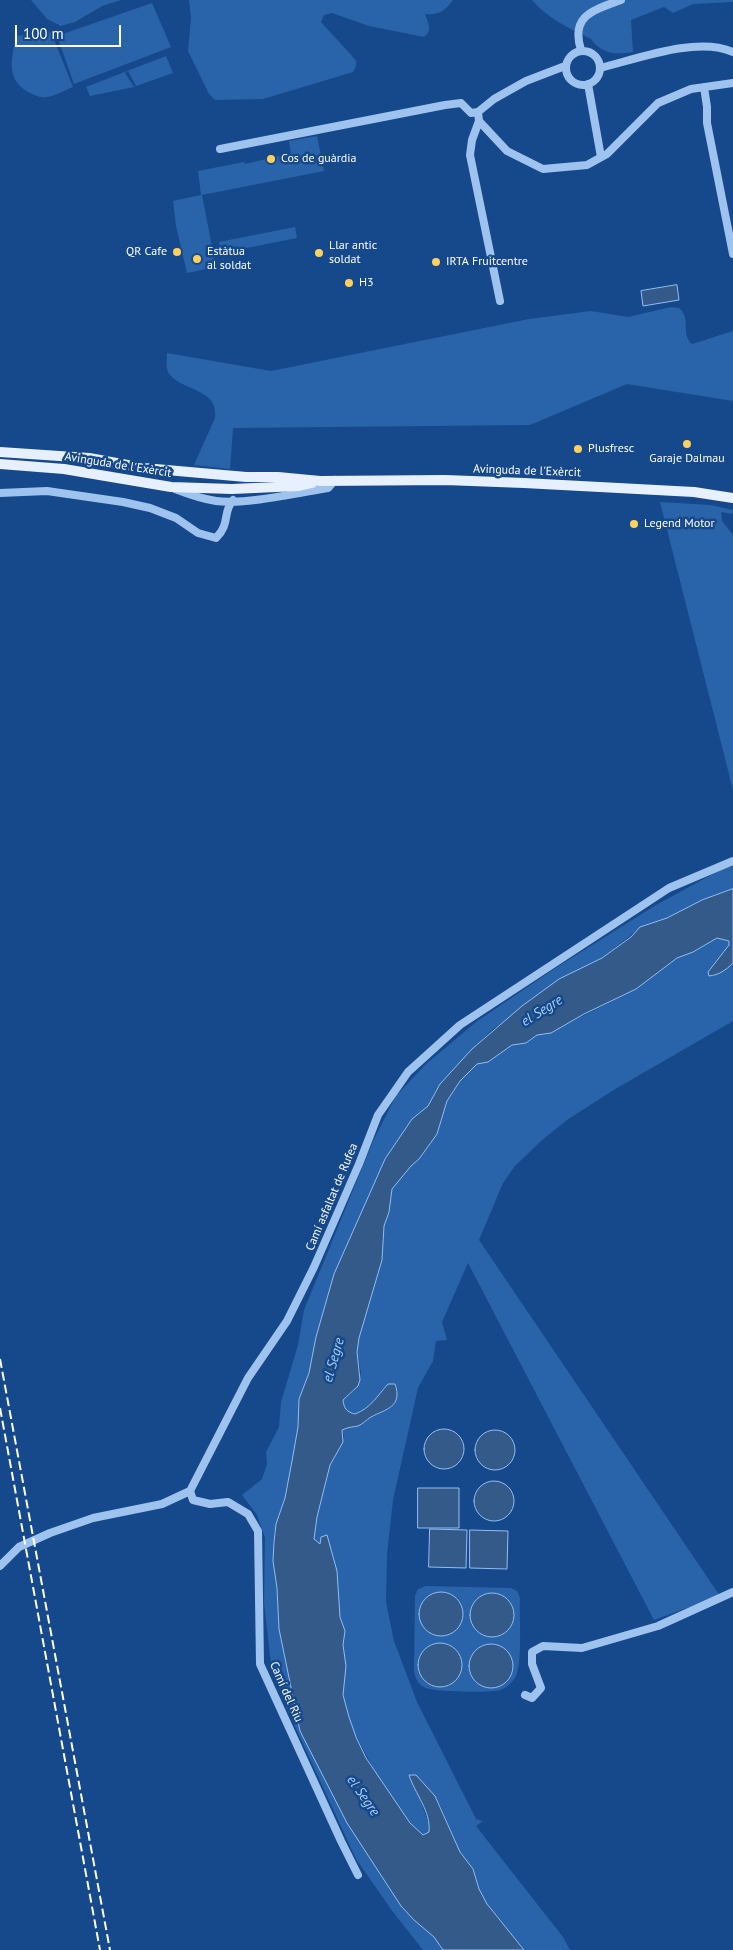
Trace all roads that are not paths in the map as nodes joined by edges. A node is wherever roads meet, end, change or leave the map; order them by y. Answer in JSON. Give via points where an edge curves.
{"nodes":[{"id":1,"x":621,"y":0,"type":"edge"},
{"id":2,"x":581,"y":50,"type":"junction"},
{"id":3,"x":733,"y":52,"type":"edge"},
{"id":4,"x":566,"y":66,"type":"junction"},
{"id":5,"x":600,"y":68,"type":"junction"},
{"id":6,"x":733,"y":83,"type":"edge"},
{"id":7,"x":588,"y":84,"type":"junction"},
{"id":8,"x":704,"y":87,"type":"junction"},
{"id":9,"x":474,"y":113,"type":"junction"},
{"id":10,"x":479,"y":121,"type":"junction"},
{"id":11,"x":220,"y":149,"type":"dead end"},
{"id":12,"x":601,"y":157,"type":"junction"},
{"id":13,"x":733,"y":254,"type":"edge"},
{"id":14,"x":500,"y":301,"type":"dead end"},
{"id":15,"x":0,"y":452,"type":"edge"},
{"id":16,"x":0,"y":464,"type":"edge"},
{"id":17,"x":335,"y":480,"type":"junction"},
{"id":18,"x":320,"y":481,"type":"junction"},
{"id":19,"x":171,"y":487,"type":"junction"},
{"id":20,"x":0,"y":493,"type":"edge"},
{"id":21,"x":733,"y":498,"type":"edge"},
{"id":22,"x":234,"y":500,"type":"junction"},
{"id":23,"x":216,"y":501,"type":"junction"},
{"id":24,"x":226,"y":518,"type":"junction"},
{"id":25,"x":733,"y":861,"type":"edge"},
{"id":26,"x":190,"y":1491,"type":"junction"},
{"id":27,"x":0,"y":1566,"type":"edge"},
{"id":28,"x":733,"y":1592,"type":"edge"},
{"id":29,"x":525,"y":1695,"type":"dead end"},
{"id":30,"x":358,"y":1876,"type":"dead end"}],
"edges":[{"from":1,"to":2,"type":"street","via":[[593,10],[582,20],[578,40]]},
{"from":2,"to":4,"type":"street","via":[[570,56]]},
{"from":2,"to":5,"type":"street","via":[[597,57]]},
{"from":3,"to":5,"type":"street","via":[[700,46],[683,48]]},
{"from":4,"to":7,"type":"street","via":[[572,81]]},
{"from":4,"to":9,"type":"street","via":[[526,81]]},
{"from":5,"to":7,"type":"street","via":[[596,78]]},
{"from":6,"to":8,"type":"street"},
{"from":7,"to":12,"type":"street"},
{"from":8,"to":12,"type":"street","via":[[658,103],[628,135]]},
{"from":8,"to":13,"type":"street","via":[[707,123]]},
{"from":9,"to":10,"type":"street"},
{"from":9,"to":11,"type":"street","via":[[461,102]]},
{"from":10,"to":12,"type":"street","via":[[508,151],[543,170],[587,165]]},
{"from":10,"to":14,"type":"street","via":[[470,155]]},
{"from":15,"to":18,"type":"main road","name":"Avinguda de l'Exèrcit","via":[[89,458],[173,472]]},
{"from":16,"to":19,"type":"main road","name":"Avinguda de l'Exèrcit","via":[[64,469]]},
{"from":17,"to":18,"type":"main road","name":"Avinguda de l'Exèrcit"},
{"from":17,"to":21,"type":"main road","name":"Avinguda de l'Exèrcit","via":[[524,483],[694,492]]},
{"from":17,"to":22,"type":"street","via":[[328,488]]},
{"from":18,"to":19,"type":"main road","name":"Avinguda de l'Exèrcit","via":[[280,487]]},
{"from":19,"to":23,"type":"street"},
{"from":20,"to":24,"type":"street","via":[[47,491],[123,502],[176,518],[198,533],[216,538],[226,525]]},
{"from":22,"to":23,"type":"street"},
{"from":22,"to":24,"type":"street"},
{"from":23,"to":24,"type":"street"},
{"from":25,"to":26,"type":"street","name":"Camí asfaltat de Rufea","via":[[653,898],[460,1025],[408,1072],[378,1114],[318,1259],[287,1321],[248,1378]]},
{"from":26,"to":27,"type":"street","via":[[162,1504],[93,1518],[50,1533],[19,1547]]},
{"from":26,"to":30,"type":"street","name":"Camí del Riu","via":[[193,1500],[210,1504],[228,1502],[248,1514],[258,1531],[260,1664]]},
{"from":28,"to":29,"type":"street","via":[[658,1626],[582,1648],[543,1646],[532,1652],[532,1664],[541,1688],[532,1698]]}]}
